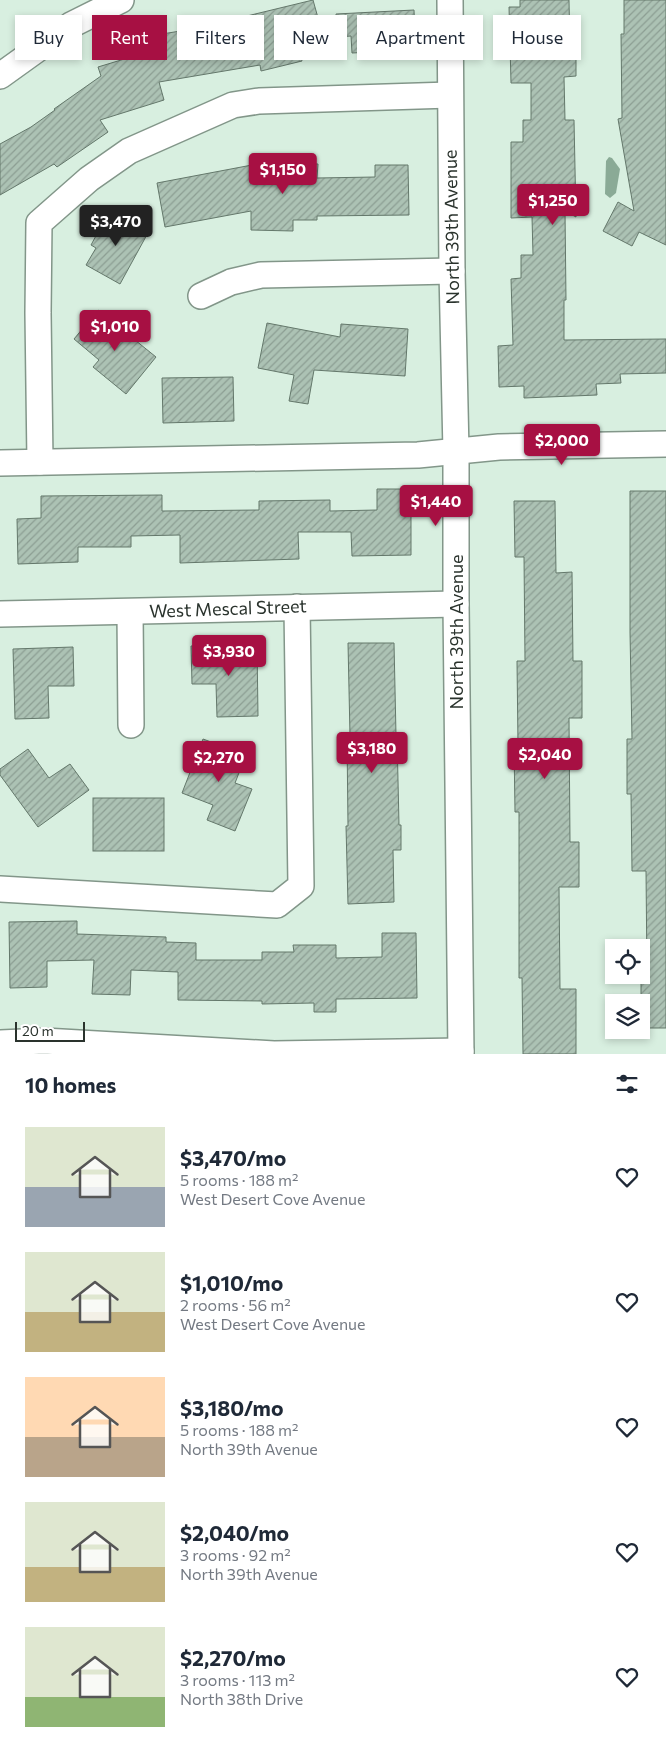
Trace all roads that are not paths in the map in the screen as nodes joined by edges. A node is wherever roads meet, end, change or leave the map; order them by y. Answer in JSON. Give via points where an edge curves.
{"nodes":[{"id":1,"x":121,"y":0,"type":"edge"},
{"id":2,"x":450,"y":0,"type":"edge"},
{"id":3,"x":0,"y":76,"type":"edge"},
{"id":4,"x":450,"y":95,"type":"junction"},
{"id":5,"x":452,"y":271,"type":"junction"},
{"id":6,"x":201,"y":296,"type":"dead end"},
{"id":7,"x":666,"y":444,"type":"edge"},
{"id":8,"x":456,"y":452,"type":"junction"},
{"id":9,"x":40,"y":462,"type":"junction"},
{"id":10,"x":0,"y":463,"type":"edge"},
{"id":11,"x":456,"y":604,"type":"junction"},
{"id":12,"x":297,"y":607,"type":"junction"},
{"id":13,"x":130,"y":612,"type":"junction"},
{"id":14,"x":0,"y":614,"type":"edge"},
{"id":15,"x":131,"y":725,"type":"dead end"},
{"id":16,"x":0,"y":889,"type":"edge"},
{"id":17,"x":0,"y":1043,"type":"edge"},
{"id":18,"x":461,"y":1052,"type":"edge"}],
"edges":[{"from":1,"to":3,"type":"street","via":[[71,25]]},
{"from":2,"to":4,"type":"street","name":"North 39th Avenue"},
{"from":4,"to":5,"type":"street","name":"North 39th Avenue"},
{"from":4,"to":9,"type":"street","via":[[259,101],[233,105],[129,151],[89,178],[39,222]]},
{"from":5,"to":6,"type":"street","via":[[261,275],[230,282]]},
{"from":5,"to":8,"type":"street","name":"North 39th Avenue"},
{"from":7,"to":8,"type":"street","via":[[499,446]]},
{"from":8,"to":9,"type":"street"},
{"from":8,"to":11,"type":"street","name":"North 39th Avenue"},
{"from":9,"to":10,"type":"street"},
{"from":11,"to":12,"type":"street","name":"West Mescal Street"},
{"from":11,"to":18,"type":"street","name":"North 39th Avenue"},
{"from":12,"to":13,"type":"street","name":"West Mescal Street"},
{"from":12,"to":16,"type":"street","via":[[301,886],[277,905]]},
{"from":13,"to":14,"type":"street","name":"West Mescal Street"},
{"from":13,"to":15,"type":"street"},
{"from":17,"to":18,"type":"street","via":[[44,1041],[274,1054]]}]}
